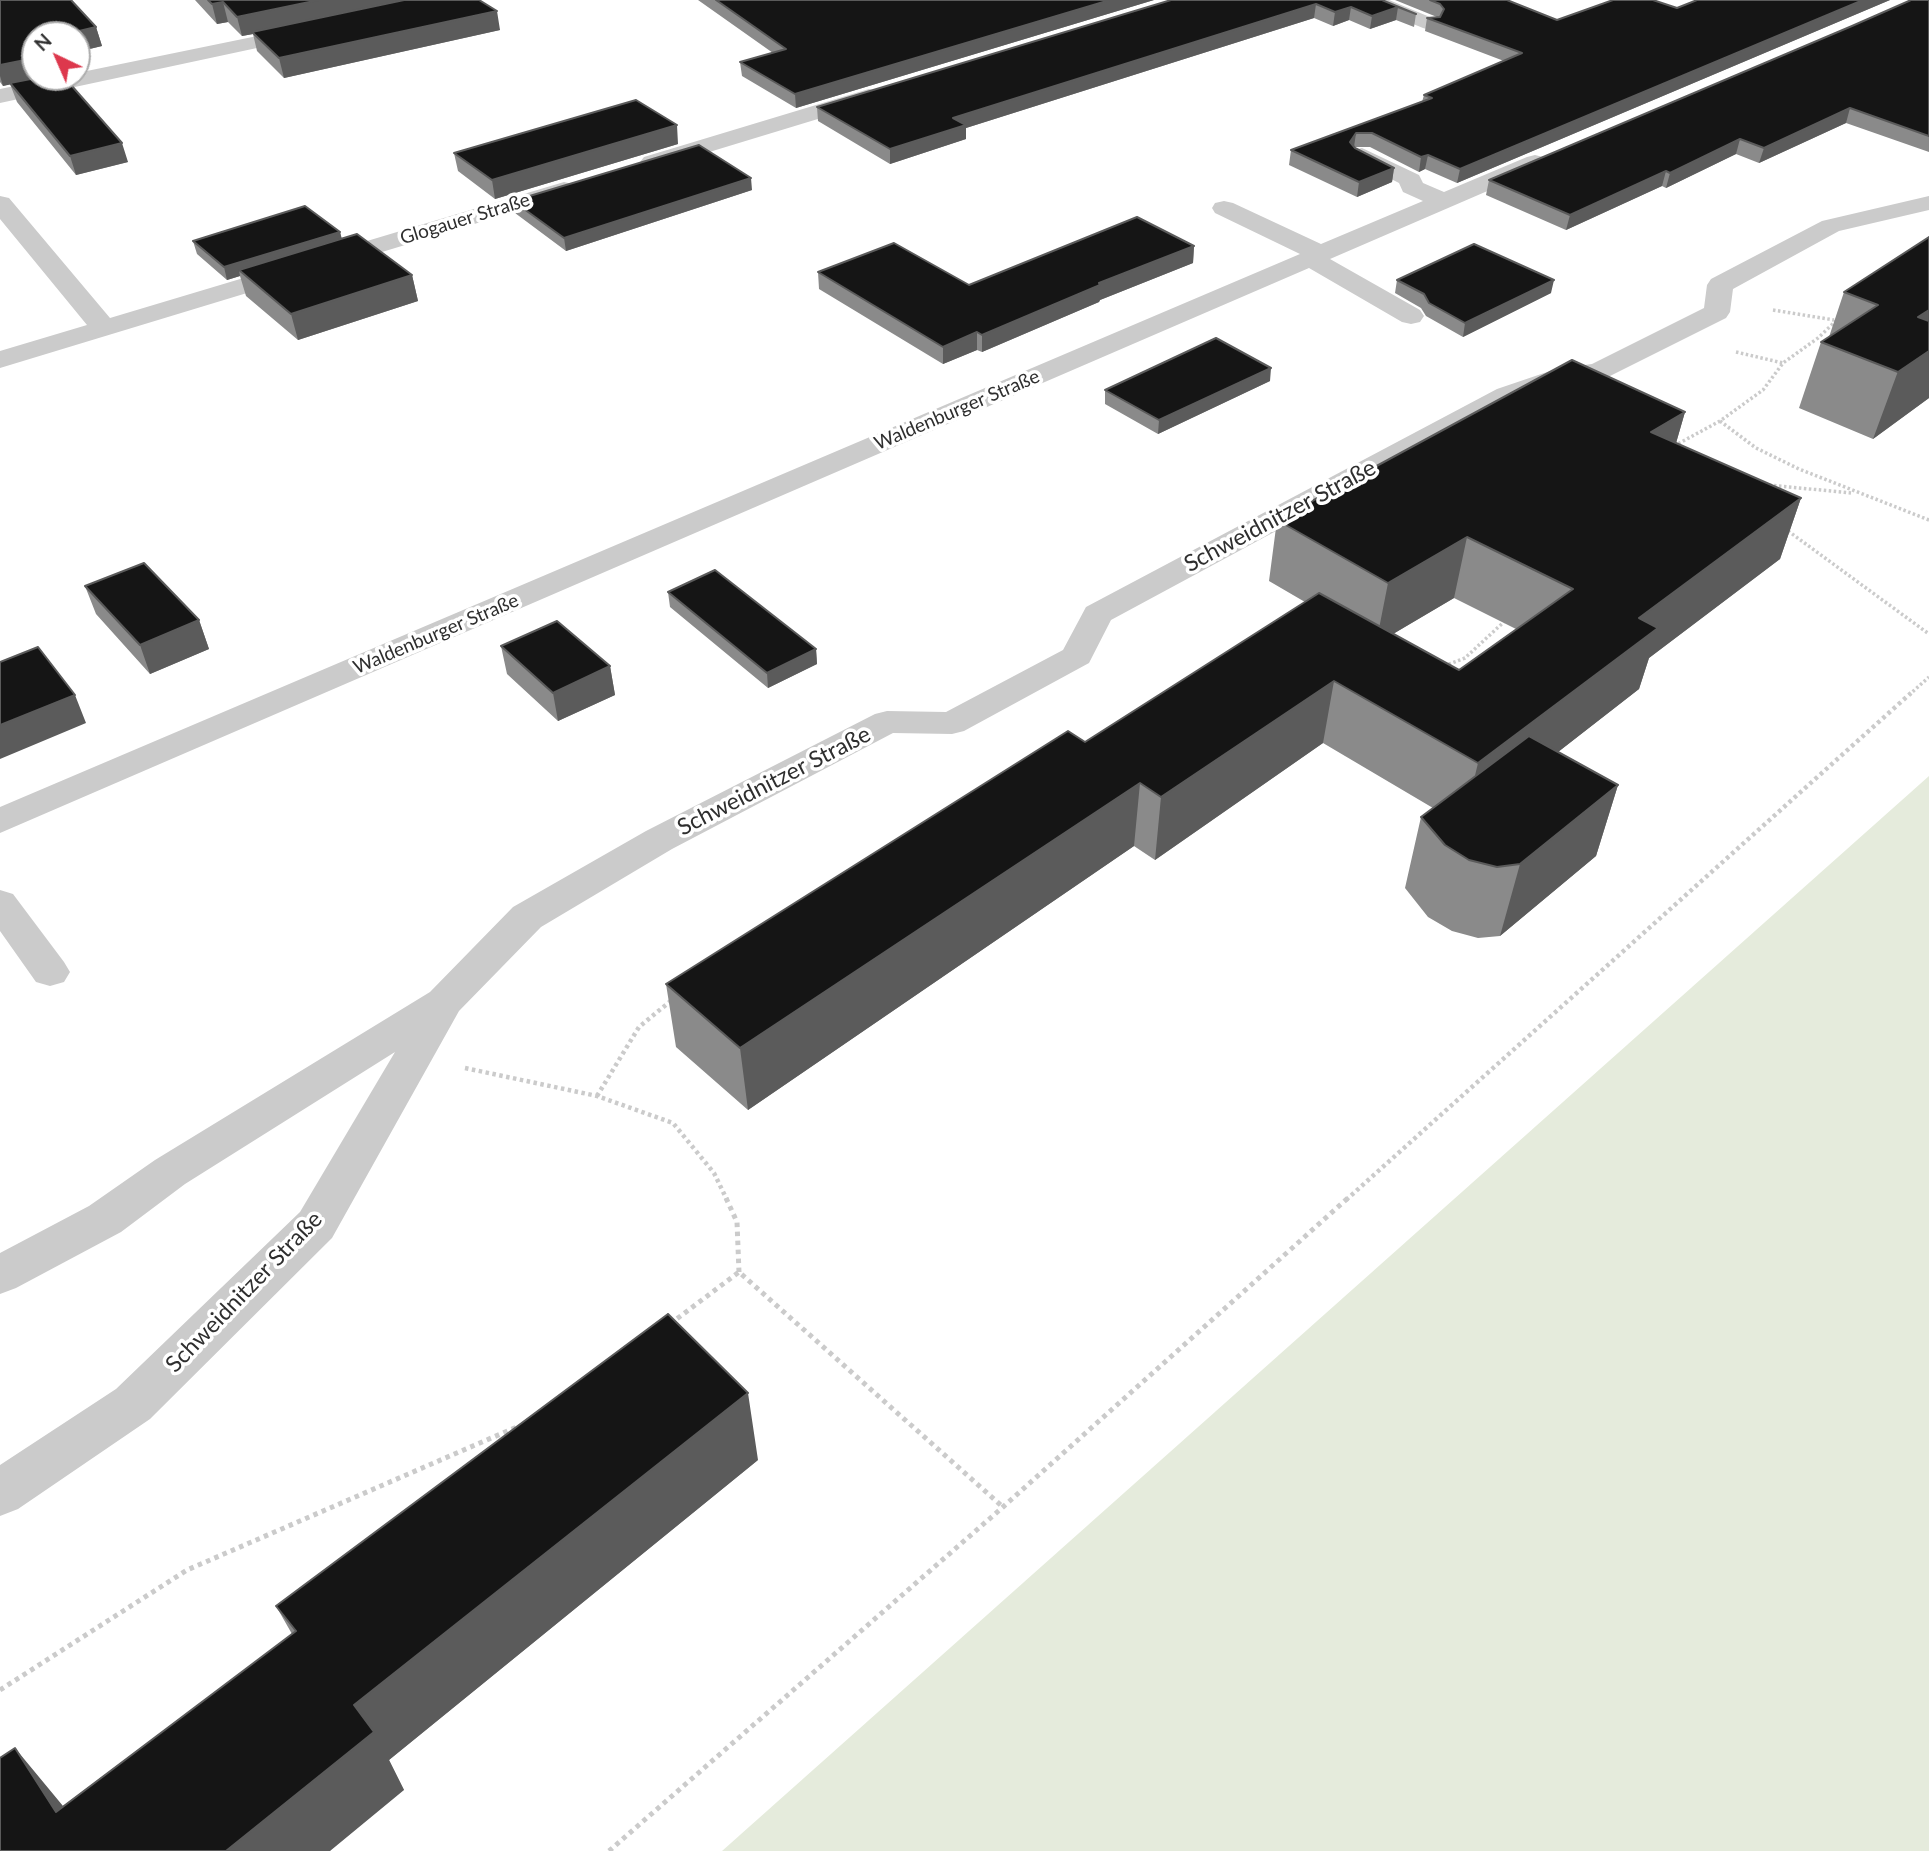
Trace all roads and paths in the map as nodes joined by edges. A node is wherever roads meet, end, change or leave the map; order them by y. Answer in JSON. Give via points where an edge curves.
{"nodes":[{"id":1,"x":1371,"y":0,"type":"edge"},
{"id":2,"x":1430,"y":24,"type":"edge"},
{"id":3,"x":323,"y":28,"type":"edge"},
{"id":4,"x":892,"y":89,"type":"edge"},
{"id":5,"x":0,"y":96,"type":"edge"},
{"id":6,"x":1558,"y":153,"type":"edge"},
{"id":7,"x":1362,"y":155,"type":"edge"},
{"id":8,"x":625,"y":170,"type":"edge"},
{"id":9,"x":585,"y":183,"type":"edge"},
{"id":10,"x":1443,"y":201,"type":"junction"},
{"id":11,"x":0,"y":203,"type":"edge"},
{"id":12,"x":1929,"y":203,"type":"edge"},
{"id":13,"x":1224,"y":208,"type":"dead end"},
{"id":14,"x":1316,"y":256,"type":"junction"},
{"id":15,"x":1773,"y":310,"type":"dead end"},
{"id":16,"x":1845,"y":315,"type":"dead end"},
{"id":17,"x":1411,"y":316,"type":"dead end"},
{"id":18,"x":1834,"y":320,"type":"junction"},
{"id":19,"x":105,"y":328,"type":"junction"},
{"id":20,"x":1726,"y":349,"type":"dead end"},
{"id":21,"x":0,"y":360,"type":"edge"},
{"id":22,"x":1783,"y":363,"type":"junction"},
{"id":23,"x":1720,"y":421,"type":"junction"},
{"id":24,"x":1683,"y":454,"type":"edge"},
{"id":25,"x":1760,"y":484,"type":"edge"},
{"id":26,"x":1856,"y":493,"type":"junction"},
{"id":27,"x":1929,"y":520,"type":"edge"},
{"id":28,"x":1775,"y":521,"type":"edge"},
{"id":29,"x":1509,"y":618,"type":"edge"},
{"id":30,"x":1929,"y":634,"type":"edge"},
{"id":31,"x":1443,"y":667,"type":"edge"},
{"id":32,"x":1929,"y":677,"type":"edge"},
{"id":33,"x":0,"y":821,"type":"edge"},
{"id":34,"x":0,"y":903,"type":"edge"},
{"id":35,"x":50,"y":972,"type":"dead end"},
{"id":36,"x":678,"y":995,"type":"edge"},
{"id":37,"x":445,"y":1001,"type":"junction"},
{"id":38,"x":413,"y":1057,"type":"junction"},
{"id":39,"x":597,"y":1096,"type":"junction"},
{"id":40,"x":739,"y":1272,"type":"junction"},
{"id":41,"x":0,"y":1275,"type":"edge"},
{"id":42,"x":662,"y":1331,"type":"edge"},
{"id":43,"x":525,"y":1423,"type":"edge"},
{"id":44,"x":0,"y":1493,"type":"edge"},
{"id":45,"x":1003,"y":1507,"type":"junction"},
{"id":46,"x":0,"y":1690,"type":"edge"},
{"id":47,"x":609,"y":1851,"type":"edge"}],
"edges":[{"from":1,"to":2,"type":"street"},
{"from":3,"to":5,"type":"street"},
{"from":4,"to":8,"type":"street"},
{"from":6,"to":10,"type":"street","name":"Waldenburger Straße"},
{"from":7,"to":10,"type":"street","via":[[1411,180],[1411,187]]},
{"from":9,"to":19,"type":"street","name":"Glogauer Straße"},
{"from":10,"to":14,"type":"street","name":"Waldenburger Straße"},
{"from":11,"to":19,"type":"street"},
{"from":12,"to":37,"type":"street","name":"Schweidnitzer Straße","via":[[1831,226],[1720,285],[1717,312],[1598,371],[1566,375],[1507,395],[1306,500],[1097,614],[1077,656],[952,723],[887,722],[659,840],[527,917]]},
{"from":13,"to":14,"type":"street"},
{"from":14,"to":17,"type":"street"},
{"from":14,"to":33,"type":"street","name":"Waldenburger Straße"},
{"from":15,"to":18,"type":"path"},
{"from":16,"to":18,"type":"path"},
{"from":18,"to":22,"type":"path"},
{"from":19,"to":21,"type":"street","name":"Glogauer Straße"},
{"from":20,"to":22,"type":"path"},
{"from":22,"to":23,"type":"path","via":[[1763,390]]},
{"from":23,"to":24,"type":"path","via":[[1673,447]]},
{"from":23,"to":26,"type":"path","via":[[1756,448]]},
{"from":25,"to":26,"type":"path"},
{"from":26,"to":27,"type":"path"},
{"from":28,"to":30,"type":"path"},
{"from":29,"to":31,"type":"path","via":[[1465,658]]},
{"from":32,"to":45,"type":"path"},
{"from":34,"to":35,"type":"street"},
{"from":36,"to":39,"type":"path","via":[[639,1027]]},
{"from":37,"to":38,"type":"street","name":"Schweidnitzer Straße"},
{"from":37,"to":41,"type":"street","via":[[170,1172],[105,1219]]},
{"from":38,"to":39,"type":"path"},
{"from":38,"to":44,"type":"street","name":"Schweidnitzer Straße","via":[[316,1225],[133,1404]]},
{"from":39,"to":40,"type":"path","via":[[673,1123],[714,1173],[737,1222]]},
{"from":40,"to":42,"type":"path"},
{"from":40,"to":45,"type":"path"},
{"from":43,"to":46,"type":"path","via":[[187,1570]]},
{"from":45,"to":47,"type":"path"}]}
